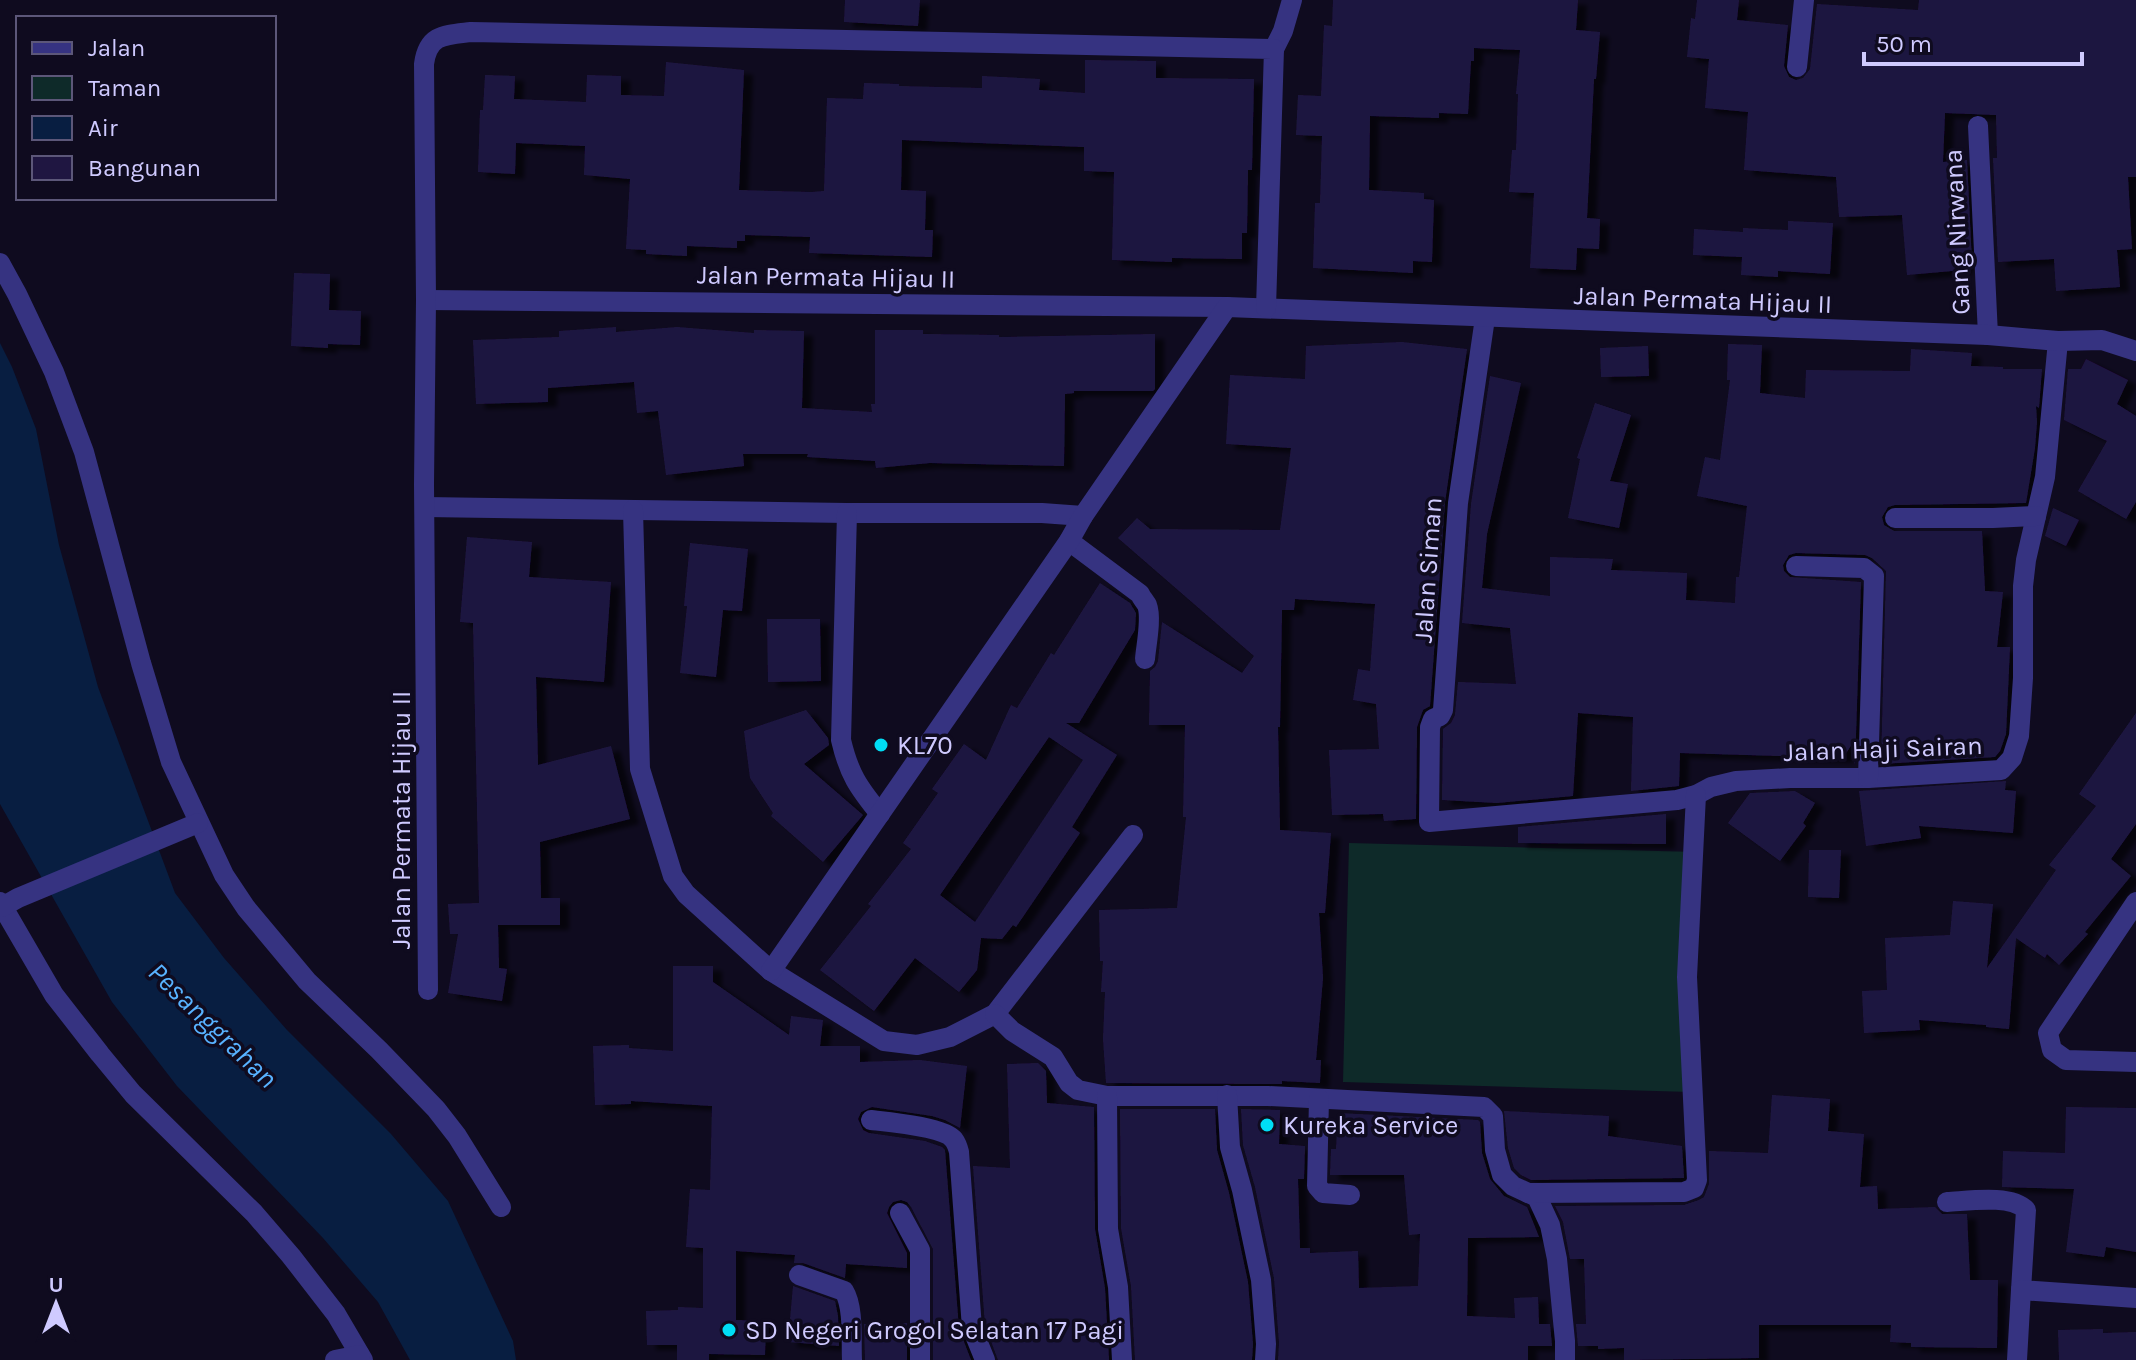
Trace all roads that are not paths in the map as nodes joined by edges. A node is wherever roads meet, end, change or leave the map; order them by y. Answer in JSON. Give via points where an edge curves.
{"nodes":[{"id":1,"x":1292,"y":0,"type":"edge"},
{"id":2,"x":1804,"y":0,"type":"edge"},
{"id":3,"x":1274,"y":49,"type":"junction"},
{"id":4,"x":1797,"y":67,"type":"dead end"},
{"id":5,"x":1978,"y":126,"type":"dead end"},
{"id":6,"x":0,"y":263,"type":"edge"},
{"id":7,"x":426,"y":300,"type":"junction"},
{"id":8,"x":1227,"y":307,"type":"junction"},
{"id":9,"x":1266,"y":308,"type":"junction"},
{"id":10,"x":1485,"y":318,"type":"junction"},
{"id":11,"x":1988,"y":335,"type":"junction"},
{"id":12,"x":2058,"y":341,"type":"junction"},
{"id":13,"x":2136,"y":351,"type":"edge"},
{"id":14,"x":425,"y":507,"type":"junction"},
{"id":15,"x":633,"y":510,"type":"junction"},
{"id":16,"x":847,"y":513,"type":"junction"},
{"id":17,"x":1083,"y":516,"type":"junction"},
{"id":18,"x":2036,"y":516,"type":"junction"},
{"id":19,"x":1895,"y":518,"type":"dead end"},
{"id":20,"x":1069,"y":541,"type":"junction"},
{"id":21,"x":1796,"y":566,"type":"dead end"},
{"id":22,"x":1145,"y":659,"type":"dead end"},
{"id":23,"x":1868,"y":778,"type":"junction"},
{"id":24,"x":1696,"y":795,"type":"junction"},
{"id":25,"x":880,"y":814,"type":"junction"},
{"id":26,"x":1429,"y":822,"type":"joint"},
{"id":27,"x":191,"y":826,"type":"junction"},
{"id":28,"x":1133,"y":835,"type":"dead end"},
{"id":29,"x":2136,"y":902,"type":"edge"},
{"id":30,"x":7,"y":903,"type":"edge"},
{"id":31,"x":771,"y":971,"type":"junction"},
{"id":32,"x":428,"y":990,"type":"dead end"},
{"id":33,"x":995,"y":1014,"type":"junction"},
{"id":34,"x":2136,"y":1062,"type":"edge"},
{"id":35,"x":1227,"y":1095,"type":"junction"},
{"id":36,"x":1107,"y":1096,"type":"junction"},
{"id":37,"x":1323,"y":1099,"type":"junction"},
{"id":38,"x":871,"y":1120,"type":"dead end"},
{"id":39,"x":1528,"y":1193,"type":"junction"},
{"id":40,"x":1350,"y":1195,"type":"dead end"},
{"id":41,"x":1947,"y":1202,"type":"dead end"},
{"id":42,"x":501,"y":1207,"type":"dead end"},
{"id":43,"x":900,"y":1213,"type":"dead end"},
{"id":44,"x":799,"y":1275,"type":"dead end"},
{"id":45,"x":2021,"y":1290,"type":"junction"},
{"id":46,"x":2136,"y":1298,"type":"edge"},
{"id":47,"x":362,"y":1358,"type":"edge"},
{"id":48,"x":335,"y":1360,"type":"edge"},
{"id":49,"x":852,"y":1360,"type":"edge"},
{"id":50,"x":920,"y":1360,"type":"edge"},
{"id":51,"x":985,"y":1360,"type":"edge"},
{"id":52,"x":1122,"y":1360,"type":"edge"},
{"id":53,"x":1265,"y":1360,"type":"edge"},
{"id":54,"x":1565,"y":1360,"type":"edge"},
{"id":55,"x":2017,"y":1360,"type":"edge"}],
"edges":[{"from":1,"to":3,"type":"street"},
{"from":2,"to":4,"type":"street"},
{"from":3,"to":7,"type":"street","name":"Jalan Permata Hijau II","via":[[443,35],[426,51],[424,64]]},
{"from":3,"to":9,"type":"street"},
{"from":5,"to":11,"type":"street","name":"Gang Nirwana"},
{"from":6,"to":27,"type":"street","via":[[54,372],[84,452]]},
{"from":7,"to":8,"type":"street","name":"Jalan Permata Hijau II"},
{"from":7,"to":14,"type":"street","name":"Jalan Permata Hijau II"},
{"from":8,"to":9,"type":"street","name":"Jalan Permata Hijau II"},
{"from":8,"to":17,"type":"street"},
{"from":9,"to":10,"type":"street","name":"Jalan Permata Hijau II"},
{"from":10,"to":11,"type":"street","name":"Jalan Permata Hijau II"},
{"from":10,"to":26,"type":"street","name":"Jalan Siman","via":[[1458,503],[1443,710],[1430,727]]},
{"from":11,"to":12,"type":"street","name":"Jalan Permata Hijau II"},
{"from":12,"to":13,"type":"street","name":"Jalan Permata Hijau II","via":[[2102,340]]},
{"from":12,"to":18,"type":"street","name":"Jalan Haji Sairan","via":[[2045,477]]},
{"from":14,"to":15,"type":"street"},
{"from":14,"to":32,"type":"street","name":"Jalan Permata Hijau II"},
{"from":15,"to":16,"type":"street"},
{"from":15,"to":31,"type":"street","via":[[640,769],[673,876]]},
{"from":16,"to":17,"type":"street"},
{"from":16,"to":25,"type":"street","via":[[841,740],[847,766]]},
{"from":17,"to":20,"type":"street"},
{"from":18,"to":19,"type":"street"},
{"from":18,"to":23,"type":"street","name":"Jalan Haji Sairan","via":[[2023,586],[2022,713],[2012,758],[2001,770]]},
{"from":20,"to":22,"type":"street","via":[[1140,594],[1149,616]]},
{"from":20,"to":25,"type":"street"},
{"from":21,"to":23,"type":"street","via":[[1864,568],[1874,576]]},
{"from":23,"to":24,"type":"street","name":"Jalan Haji Sairan","via":[[1736,781]]},
{"from":24,"to":26,"type":"street","name":"Jalan Haji Sairan"},
{"from":24,"to":39,"type":"street","via":[[1687,977],[1694,1188]]},
{"from":25,"to":31,"type":"street"},
{"from":27,"to":30,"type":"street"},
{"from":27,"to":42,"type":"street","via":[[246,908],[307,981],[436,1109]]},
{"from":28,"to":33,"type":"street"},
{"from":29,"to":34,"type":"street","via":[[2048,1033],[2052,1050],[2066,1060]]},
{"from":30,"to":47,"type":"street","via":[[54,995],[100,1054],[133,1094],[254,1213],[336,1314]]},
{"from":31,"to":33,"type":"street","via":[[884,1041],[917,1045],[950,1037]]},
{"from":33,"to":36,"type":"street","via":[[1053,1057],[1078,1090]]},
{"from":35,"to":36,"type":"street"},
{"from":35,"to":37,"type":"street"},
{"from":35,"to":53,"type":"street","via":[[1230,1147],[1261,1280]]},
{"from":36,"to":52,"type":"street","via":[[1108,1229]]},
{"from":37,"to":39,"type":"street","via":[[1484,1107],[1493,1116],[1502,1175]]},
{"from":37,"to":40,"type":"street","via":[[1317,1186],[1323,1193]]},
{"from":38,"to":51,"type":"street","via":[[915,1125],[954,1139],[972,1328]]},
{"from":39,"to":54,"type":"street","via":[[1537,1197],[1550,1225]]},
{"from":41,"to":45,"type":"street","via":[[2009,1200],[2022,1205],[2026,1210]]},
{"from":43,"to":50,"type":"street","via":[[920,1250]]},
{"from":44,"to":49,"type":"street","via":[[847,1295]]},
{"from":45,"to":46,"type":"street"},
{"from":45,"to":55,"type":"street"},
{"from":47,"to":48,"type":"street"}]}
